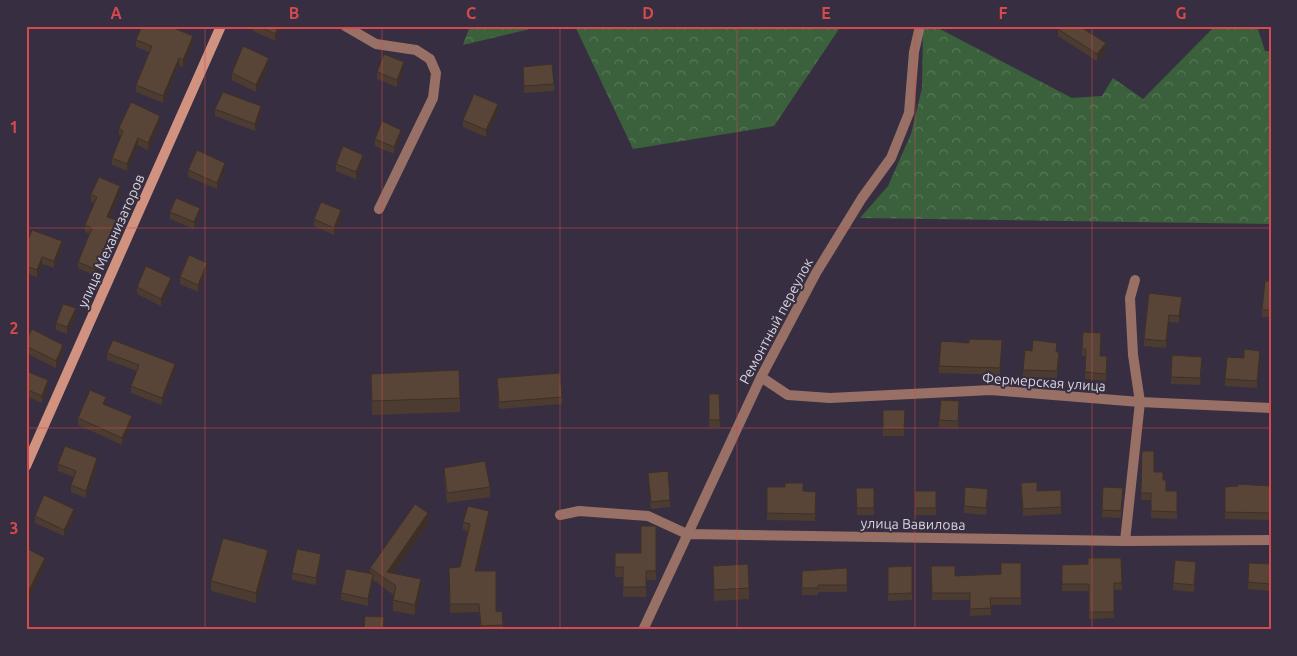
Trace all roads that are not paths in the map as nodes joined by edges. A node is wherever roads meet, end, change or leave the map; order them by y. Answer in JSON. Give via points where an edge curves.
{"nodes":[{"id":1,"x":220,"y":26,"type":"edge"},
{"id":2,"x":345,"y":26,"type":"edge"},
{"id":3,"x":920,"y":26,"type":"edge"},
{"id":4,"x":378,"y":209,"type":"dead end"},
{"id":5,"x":1135,"y":280,"type":"dead end"},
{"id":6,"x":761,"y":377,"type":"junction"},
{"id":7,"x":1140,"y":402,"type":"junction"},
{"id":8,"x":1271,"y":408,"type":"edge"},
{"id":9,"x":26,"y":466,"type":"edge"},
{"id":10,"x":560,"y":515,"type":"dead end"},
{"id":11,"x":687,"y":534,"type":"junction"},
{"id":12,"x":1271,"y":540,"type":"edge"},
{"id":13,"x":1125,"y":541,"type":"junction"},
{"id":14,"x":644,"y":630,"type":"edge"}],
"edges":[{"from":1,"to":9,"type":"street","name":"улица Механизаторов"},
{"from":2,"to":4,"type":"street","via":[[376,44],[416,50],[430,59],[436,73],[432,98]]},
{"from":3,"to":6,"type":"street","name":"Ремонтный переулок","via":[[914,52],[909,113],[891,158],[816,273]]},
{"from":5,"to":7,"type":"street","via":[[1130,298],[1133,356]]},
{"from":6,"to":7,"type":"street","name":"Фермерская улица","via":[[788,395],[830,398],[991,390]]},
{"from":6,"to":11,"type":"street","name":"Ремонтный переулок"},
{"from":7,"to":8,"type":"street","name":"Фермерская улица"},
{"from":7,"to":13,"type":"street"},
{"from":10,"to":11,"type":"street","name":"улица Вавилова","via":[[578,512],[648,516]]},
{"from":11,"to":13,"type":"street","name":"улица Вавилова"},
{"from":11,"to":14,"type":"street","name":"Ремонтный переулок"},
{"from":12,"to":13,"type":"street","name":"улица Вавилова"}]}
